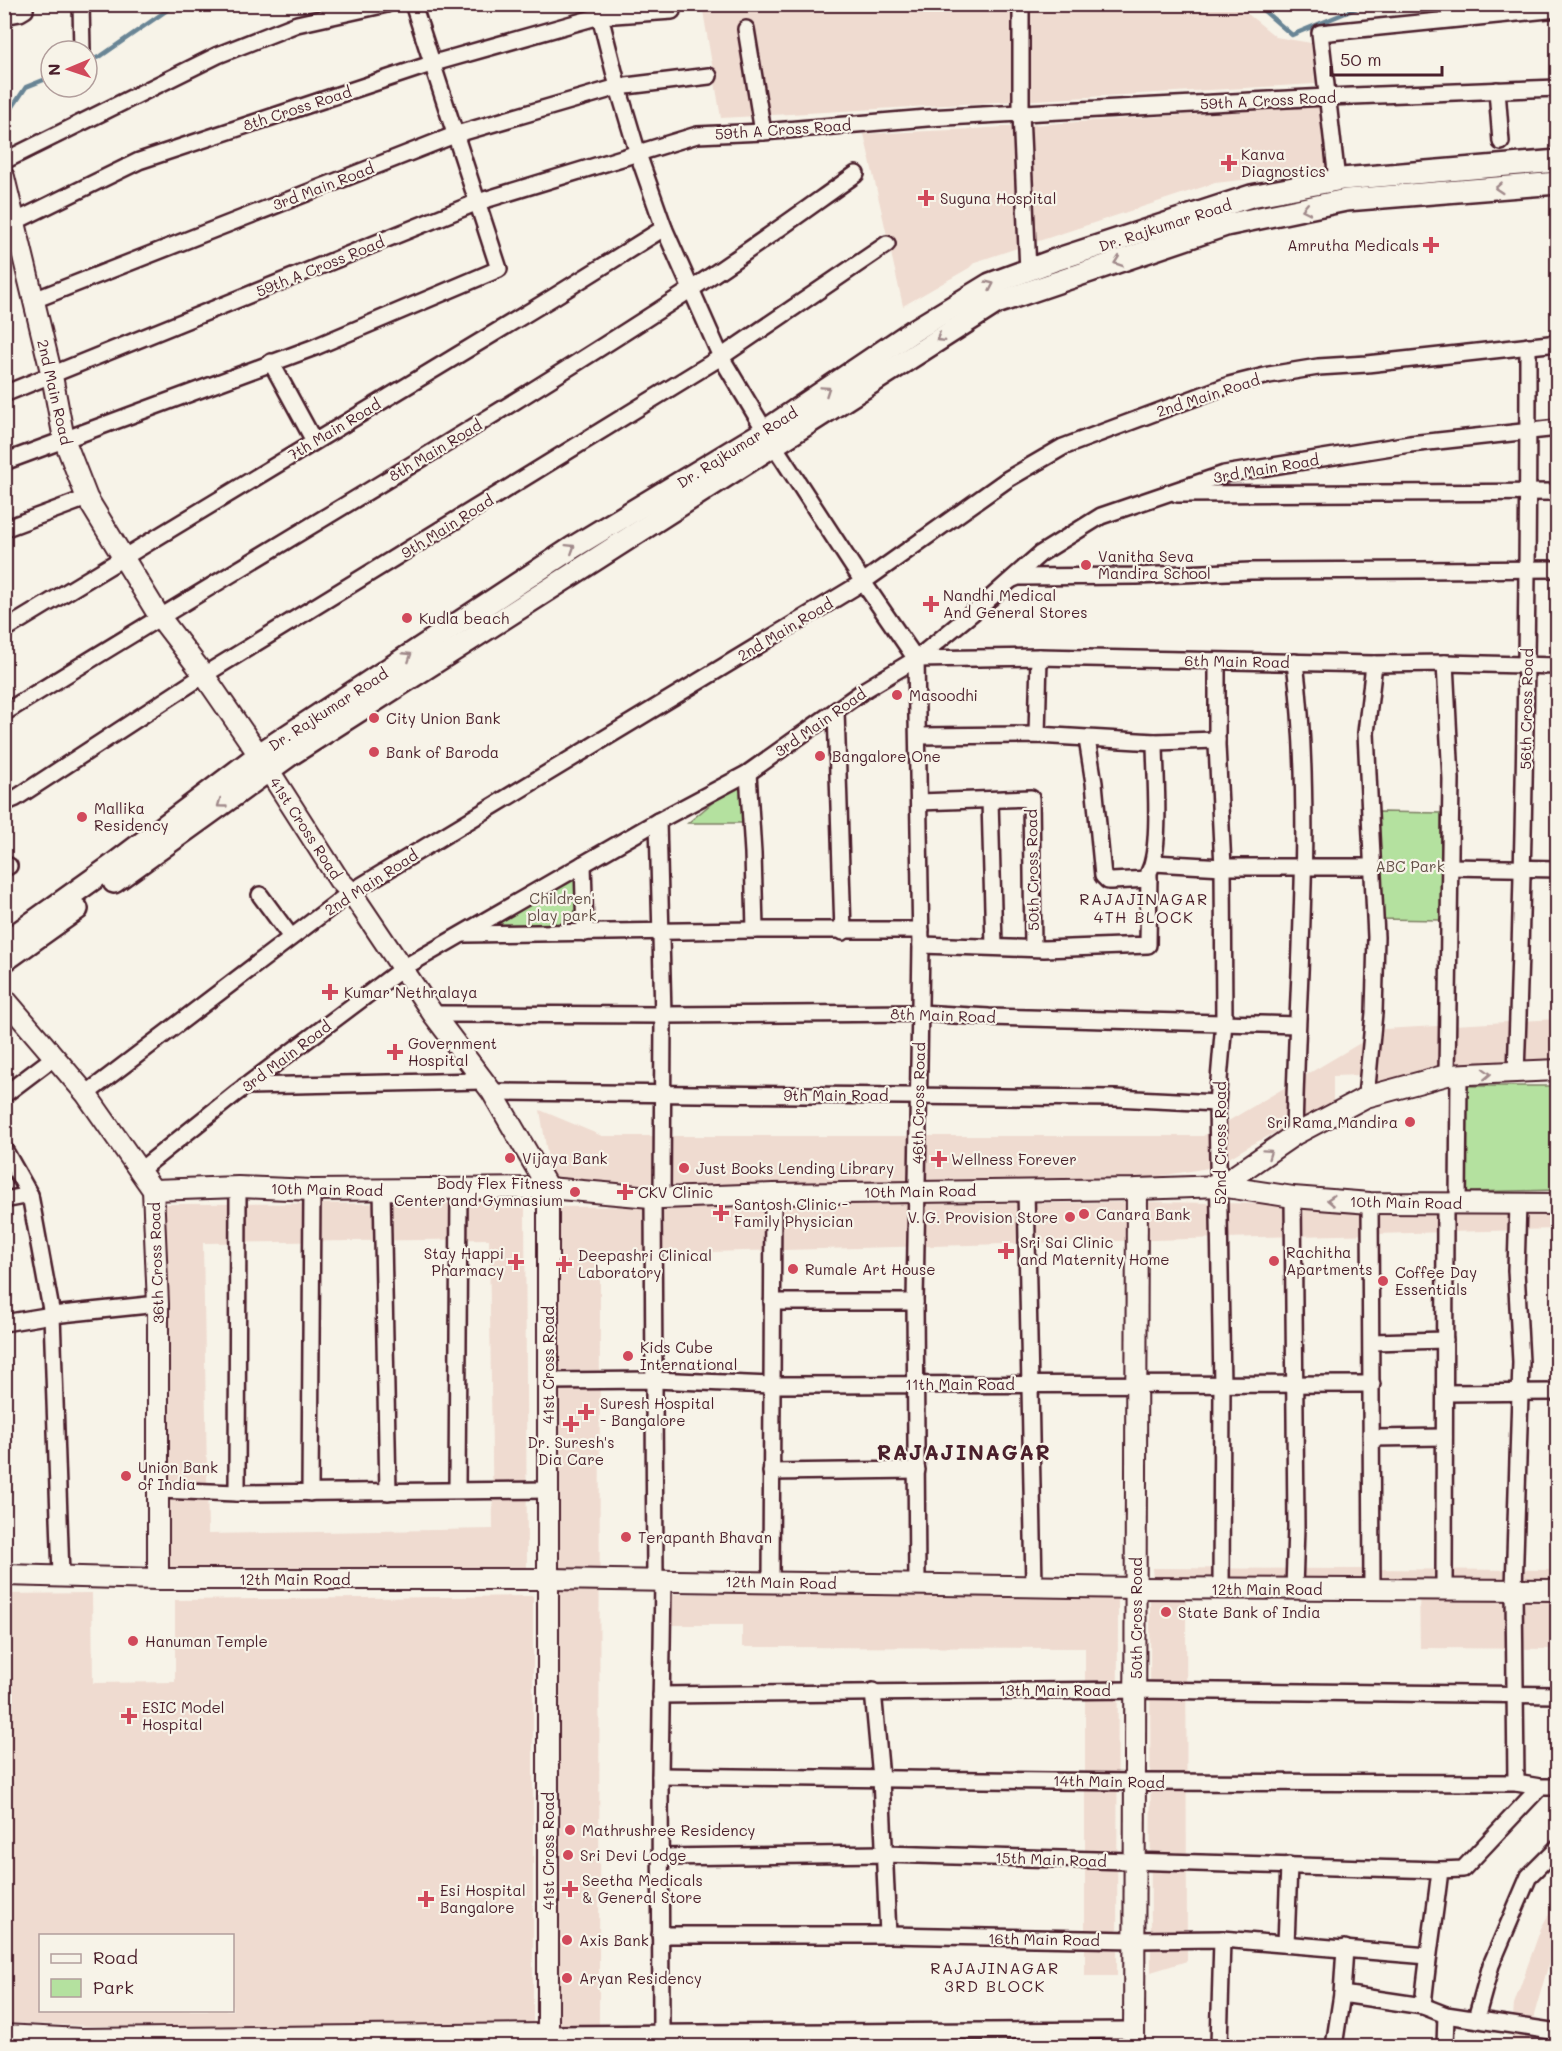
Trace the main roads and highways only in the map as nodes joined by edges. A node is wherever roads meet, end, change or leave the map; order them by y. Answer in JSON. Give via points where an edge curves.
{"nodes":[{"id":1,"x":1557,"y":161,"type":"edge"},
{"id":2,"x":1557,"y":183,"type":"edge"},
{"id":3,"x":769,"y":438,"type":"junction"},
{"id":4,"x":267,"y":760,"type":"junction"},
{"id":5,"x":4,"y":943,"type":"edge"},
{"id":6,"x":4,"y":962,"type":"edge"}],
"edges":[{"from":3,"to":1,"type":"main road","name":"Dr. Rajkumar Road","one_way":true,"via":[[921,325],[990,284],[1055,260],[1251,196],[1336,180]]},
{"from":2,"to":3,"type":"main road","name":"Dr. Rajkumar Road","one_way":true,"via":[[1346,200],[1215,229],[996,303]]},
{"from":3,"to":4,"type":"main road","name":"Dr. Rajkumar Road","via":[[572,548]]},
{"from":4,"to":5,"type":"main road","name":"Dr. Rajkumar Road"},
{"from":4,"to":6,"type":"main road","name":"Dr. Rajkumar Road","one_way":true}]}
